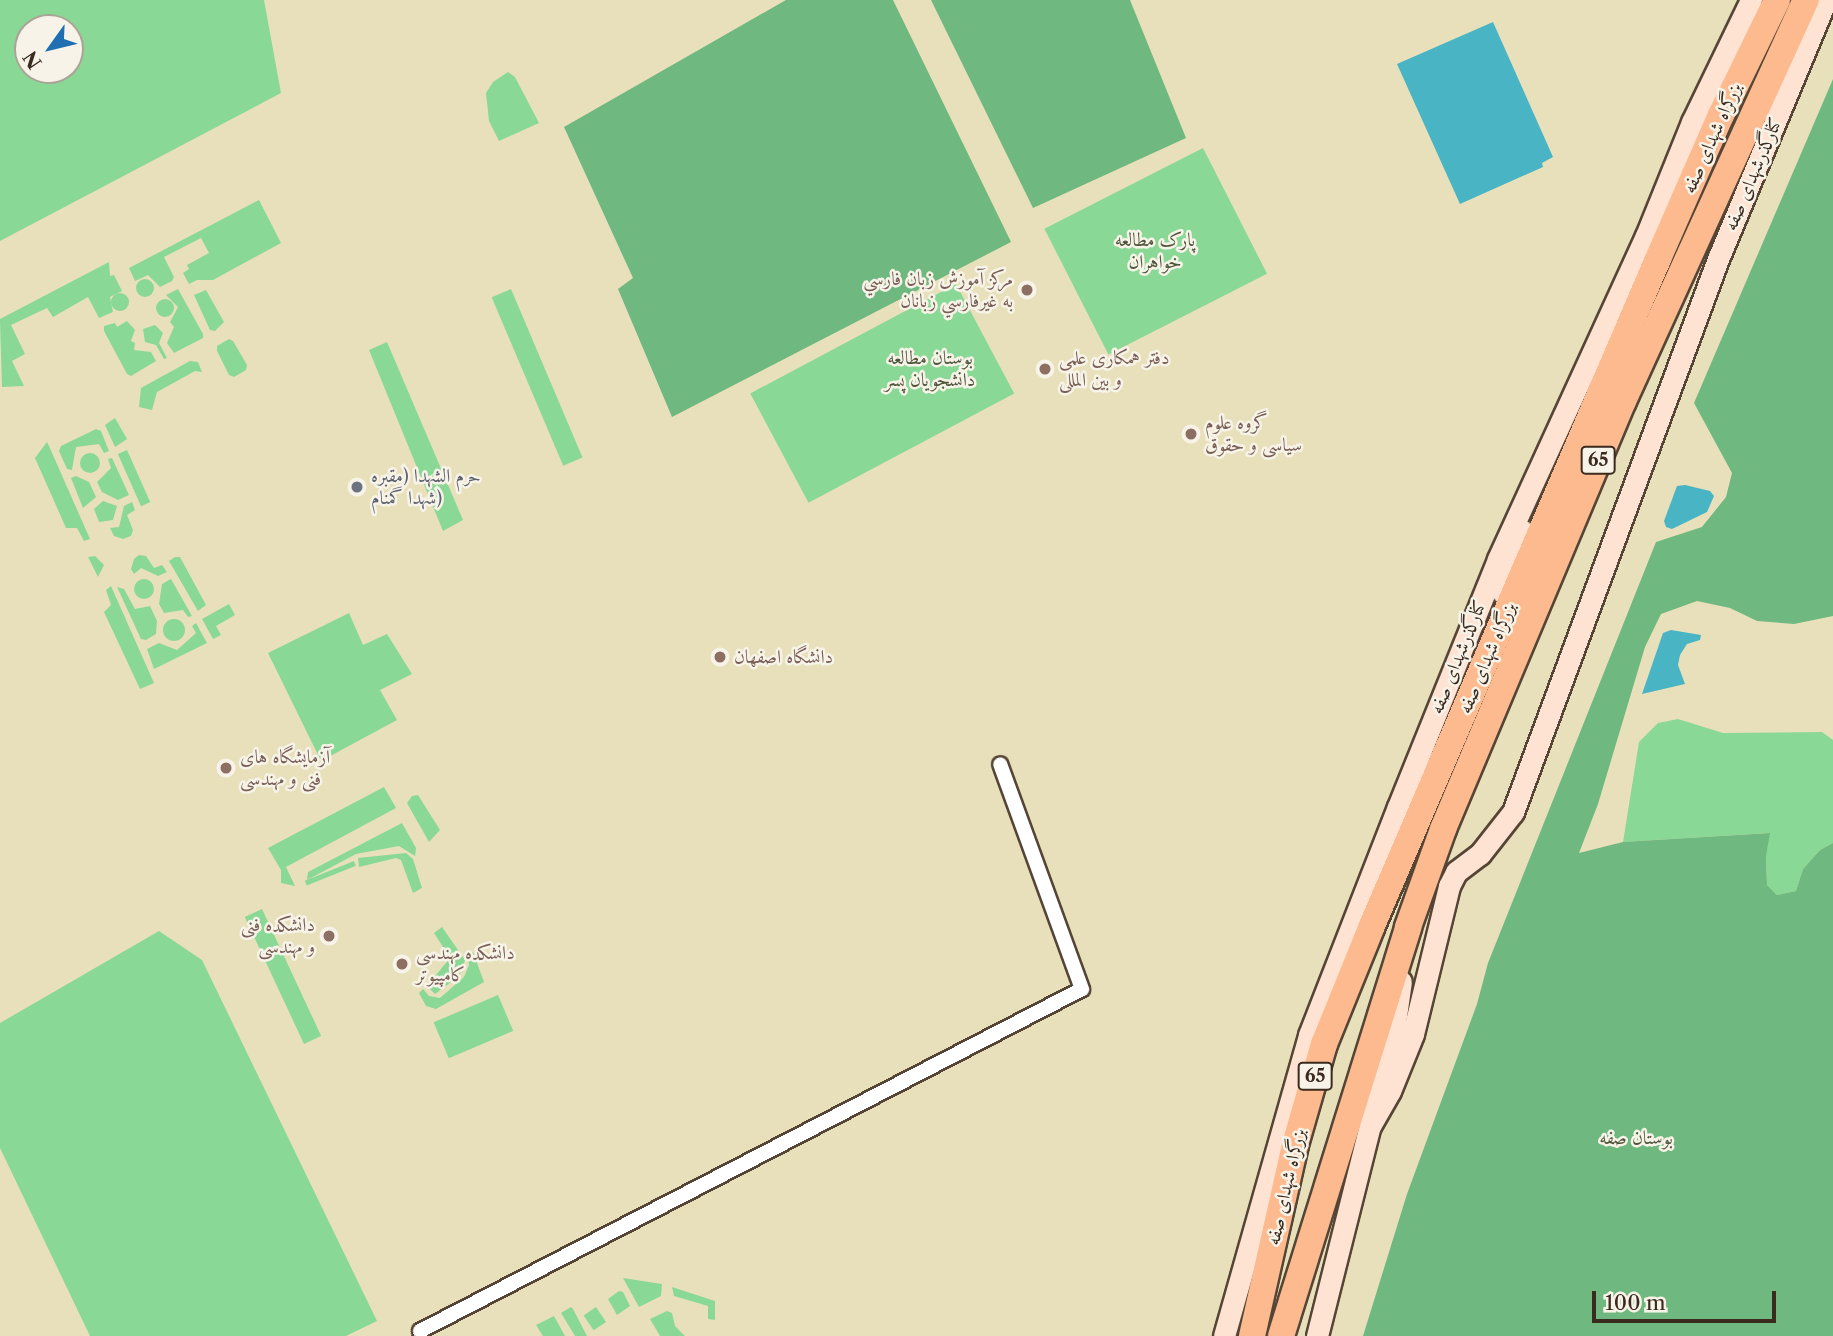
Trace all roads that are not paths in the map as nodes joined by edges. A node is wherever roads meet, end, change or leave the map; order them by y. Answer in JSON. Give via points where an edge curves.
{"nodes":[{"id":1,"x":1751,"y":0,"type":"edge"},
{"id":2,"x":1777,"y":0,"type":"edge"},
{"id":3,"x":1806,"y":0,"type":"edge"},
{"id":4,"x":1826,"y":0,"type":"edge"},
{"id":5,"x":1764,"y":27,"type":"junction"},
{"id":6,"x":1555,"y":436,"type":"junction"},
{"id":7,"x":1458,"y":725,"type":"junction"},
{"id":8,"x":1000,"y":764,"type":"dead end"},
{"id":9,"x":1408,"y":927,"type":"junction"},
{"id":10,"x":1370,"y":1126,"type":"junction"},
{"id":11,"x":420,"y":1331,"type":"dead end"},
{"id":12,"x":1226,"y":1336,"type":"edge"},
{"id":13,"x":1252,"y":1336,"type":"edge"},
{"id":14,"x":1281,"y":1336,"type":"edge"},
{"id":15,"x":1317,"y":1336,"type":"edge"}],
"edges":[{"from":1,"to":6,"type":"main road","name":"کنارگذرشهدای صفه","via":[[1692,122]]},
{"from":2,"to":5,"type":"highway","name":"بزرگراه شهدای صفه","number":"65"},
{"from":3,"to":9,"type":"highway","name":"بزرگراه شهدای صفه","number":"65","via":[[1623,401],[1443,829]]},
{"from":4,"to":10,"type":"main road","name":"کنارگذرشهدای صفه","via":[[1718,260],[1513,813],[1480,854],[1463,864],[1449,886],[1413,1034]]},
{"from":5,"to":6,"type":"main road","via":[[1704,129]]},
{"from":5,"to":7,"type":"highway","name":"بزرگراه شهدای صفه","number":"65","via":[[1721,115]]},
{"from":6,"to":7,"type":"main road"},
{"from":6,"to":12,"type":"main road","name":"کنارگذرشهدای صفه","via":[[1497,559],[1310,1035]]},
{"from":7,"to":13,"type":"highway","name":"بزرگراه شهدای صفه","number":"65","via":[[1324,1044],[1294,1145]]},
{"from":8,"to":11,"type":"street","via":[[1082,989]]},
{"from":9,"to":10,"type":"main road","via":[[1394,1030]]},
{"from":9,"to":14,"type":"highway","name":"بزرگراه شهدای صفه","number":"65"},
{"from":10,"to":15,"type":"main road"}]}
